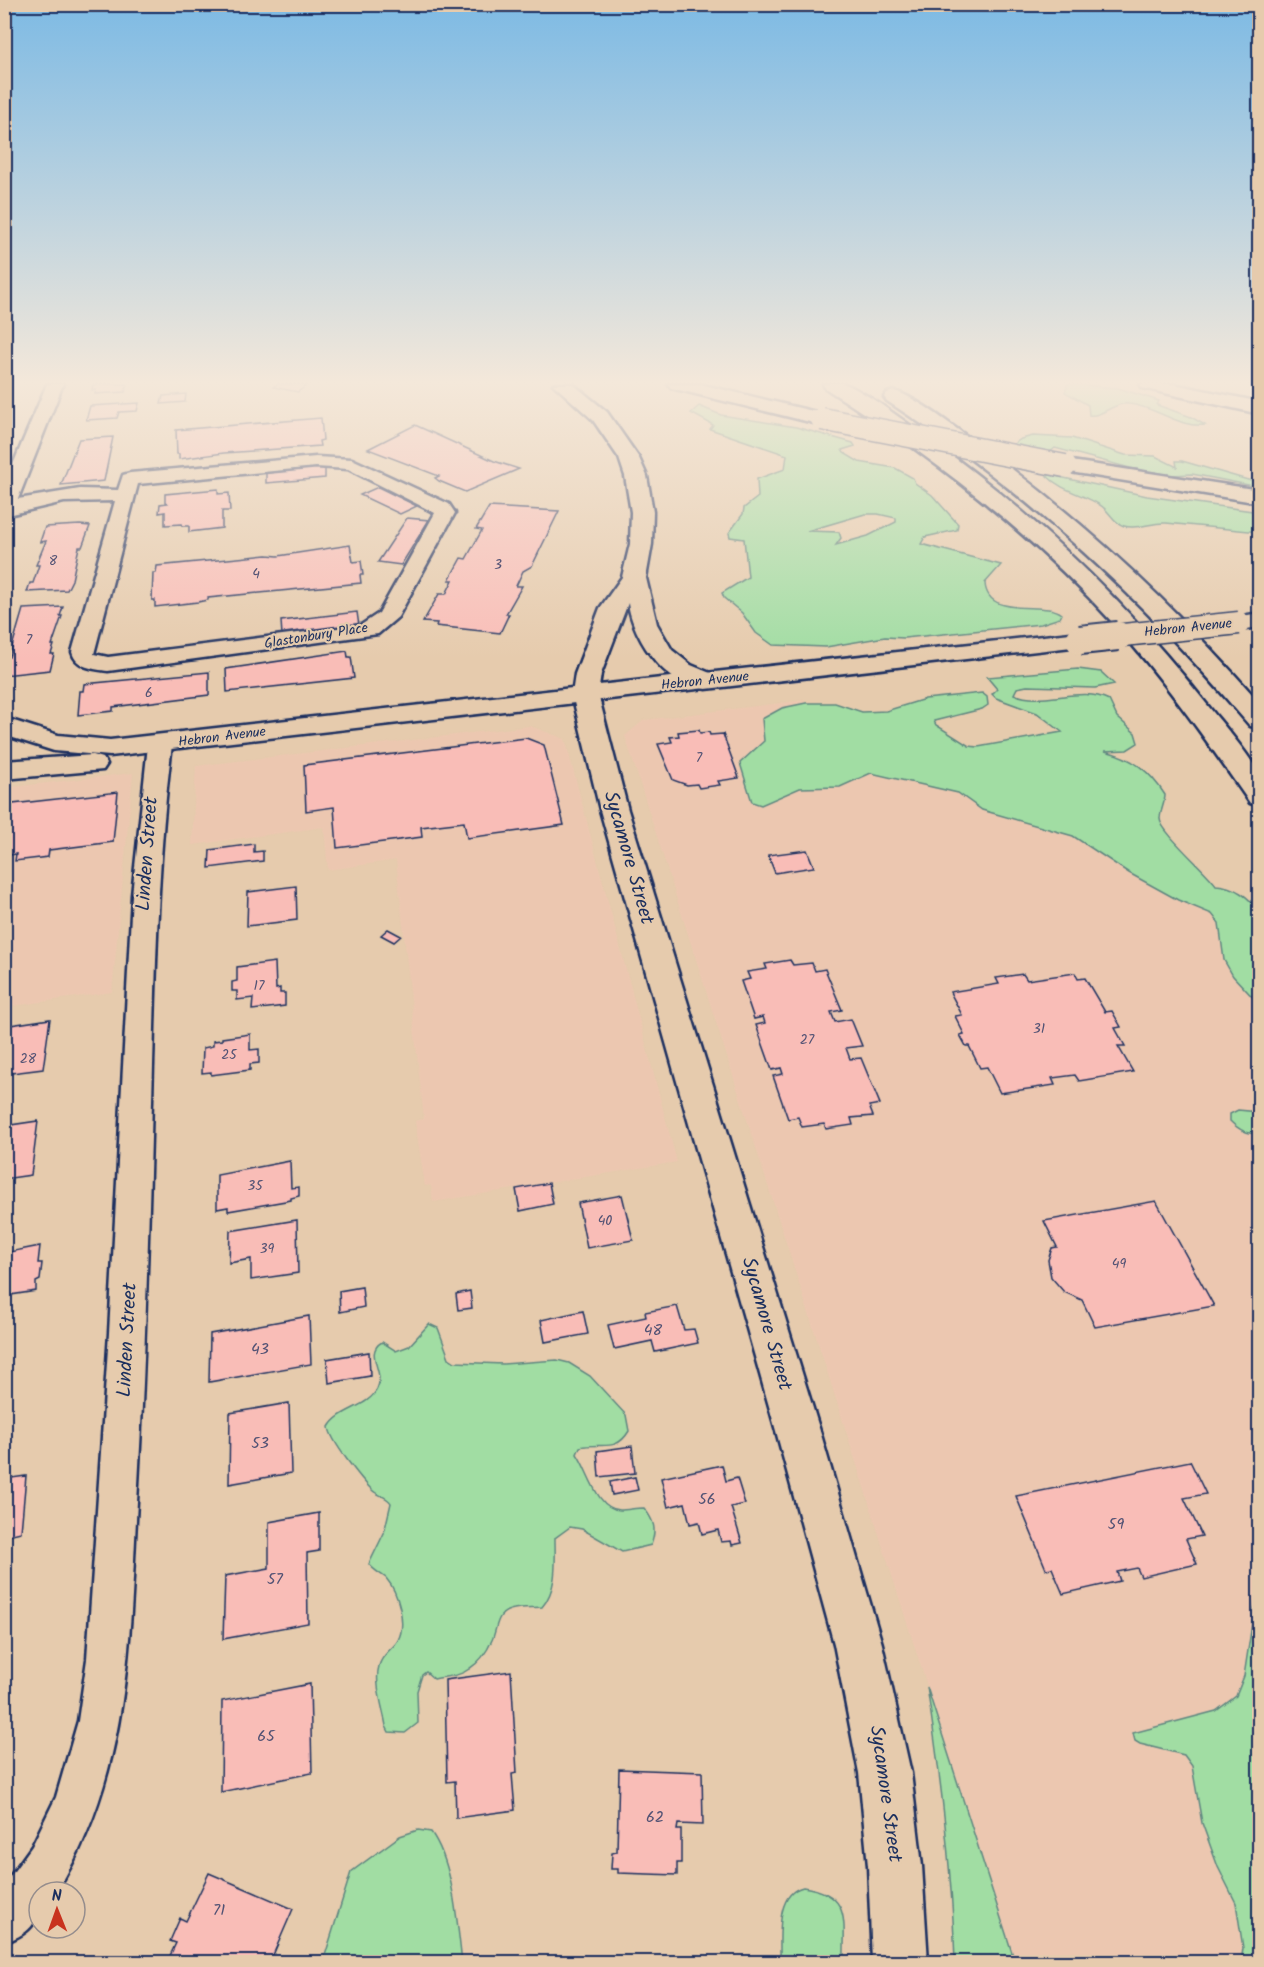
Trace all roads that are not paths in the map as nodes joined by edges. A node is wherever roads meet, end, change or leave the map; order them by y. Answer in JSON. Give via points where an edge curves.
{"nodes":[{"id":1,"x":18,"y":476,"type":"edge"},
{"id":2,"x":167,"y":476,"type":"edge"},
{"id":3,"x":376,"y":476,"type":"edge"},
{"id":4,"x":634,"y":476,"type":"edge"},
{"id":5,"x":967,"y":476,"type":"edge"},
{"id":6,"x":1007,"y":476,"type":"edge"},
{"id":7,"x":1127,"y":476,"type":"edge"},
{"id":8,"x":125,"y":497,"type":"junction"},
{"id":9,"x":1260,"y":497,"type":"edge"},
{"id":10,"x":5,"y":509,"type":"edge"},
{"id":11,"x":634,"y":578,"type":"junction"},
{"id":12,"x":1249,"y":621,"type":"edge"},
{"id":13,"x":706,"y":681,"type":"junction"},
{"id":14,"x":585,"y":694,"type":"junction"},
{"id":15,"x":1260,"y":720,"type":"edge"},
{"id":16,"x":8,"y":726,"type":"edge"},
{"id":17,"x":155,"y":745,"type":"junction"},
{"id":18,"x":4,"y":765,"type":"edge"},
{"id":19,"x":4,"y":770,"type":"edge"},
{"id":20,"x":1260,"y":797,"type":"edge"},
{"id":21,"x":8,"y":1917,"type":"edge"},
{"id":22,"x":900,"y":1962,"type":"edge"}],
"edges":[{"from":1,"to":10,"type":"street"},
{"from":2,"to":8,"type":"street","name":"Glastonbury Place","via":[[130,479]]},
{"from":3,"to":8,"type":"street","name":"Glastonbury Place","via":[[445,513],[387,617],[370,629],[108,664],[94,662],[84,657],[83,652]]},
{"from":4,"to":11,"type":"main road","via":[[642,524]]},
{"from":5,"to":20,"type":"main road","via":[[1089,582],[1178,681]]},
{"from":6,"to":15,"type":"main road","via":[[1068,524],[1167,617]]},
{"from":7,"to":9,"type":"main road","bridge":true},
{"from":8,"to":10,"type":"street","via":[[85,506]]},
{"from":11,"to":13,"type":"main road","via":[[645,624],[659,652],[681,671]]},
{"from":11,"to":14,"type":"main road","via":[[612,609],[588,674]]},
{"from":12,"to":13,"type":"main road","name":"Hebron Avenue","bridge":true},
{"from":13,"to":14,"type":"main road","name":"Hebron Avenue"},
{"from":14,"to":17,"type":"main road","name":"Hebron Avenue"},
{"from":14,"to":22,"type":"main road","name":"Sycamore Street","via":[[620,830],[858,1644],[885,1773],[896,1866]]},
{"from":16,"to":17,"type":"main road","name":"Hebron Avenue","via":[[38,739],[73,746]]},
{"from":16,"to":18,"type":"main road","via":[[17,734],[19,743]]},
{"from":17,"to":19,"type":"main road","name":"Hebron Avenue","via":[[109,762]]},
{"from":17,"to":21,"type":"street","name":"Linden Street","via":[[146,870],[129,1342],[105,1682],[91,1758],[70,1818],[38,1878]]}]}
